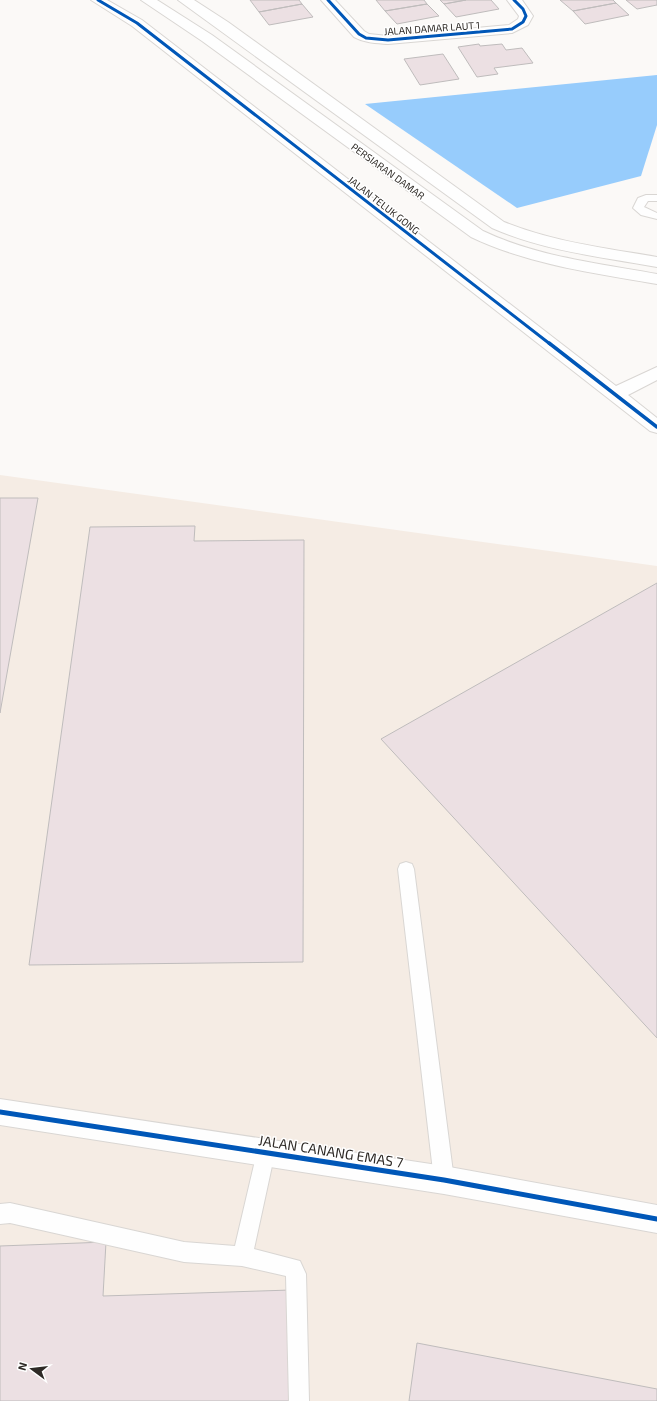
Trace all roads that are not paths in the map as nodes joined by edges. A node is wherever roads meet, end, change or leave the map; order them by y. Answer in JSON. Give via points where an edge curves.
{"nodes":[{"id":1,"x":98,"y":0,"type":"edge"},
{"id":2,"x":148,"y":0,"type":"edge"},
{"id":3,"x":185,"y":0,"type":"edge"},
{"id":4,"x":328,"y":0,"type":"edge"},
{"id":5,"x":514,"y":0,"type":"edge"},
{"id":6,"x":657,"y":198,"type":"edge"},
{"id":7,"x":657,"y":216,"type":"edge"},
{"id":8,"x":657,"y":262,"type":"edge"},
{"id":9,"x":657,"y":279,"type":"edge"},
{"id":10,"x":657,"y":373,"type":"edge"},
{"id":11,"x":615,"y":394,"type":"junction"},
{"id":12,"x":657,"y":426,"type":"edge"},
{"id":13,"x":406,"y":869,"type":"dead end"},
{"id":14,"x":0,"y":1112,"type":"edge"},
{"id":15,"x":266,"y":1152,"type":"junction"},
{"id":16,"x":444,"y":1180,"type":"junction"},
{"id":17,"x":0,"y":1214,"type":"edge"},
{"id":18,"x":657,"y":1219,"type":"edge"},
{"id":19,"x":242,"y":1256,"type":"junction"},
{"id":20,"x":299,"y":1401,"type":"edge"}],
"edges":[{"from":1,"to":11,"type":"street","name":"JALAN TELUK GONG","via":[[136,23]]},
{"from":2,"to":9,"type":"street","name":"PERSIARAN DAMAR","via":[[207,38],[477,234],[508,249],[530,255]]},
{"from":3,"to":8,"type":"street","name":"PERSIARAN DAMAR","via":[[498,225],[516,234],[539,240]]},
{"from":4,"to":5,"type":"street","name":"JALAN DAMAR LAUT 1","via":[[359,34],[366,38],[388,40],[512,29],[525,22],[527,17],[526,12]]},
{"from":6,"to":7,"type":"lane","via":[[642,200],[638,208]]},
{"from":10,"to":11,"type":"street"},
{"from":11,"to":12,"type":"street","name":"JALAN TELUK GONG"},
{"from":13,"to":16,"type":"lane"},
{"from":14,"to":15,"type":"street","name":"JALAN CANANG EMAS 7"},
{"from":15,"to":16,"type":"street","name":"JALAN CANANG EMAS 7"},
{"from":15,"to":19,"type":"lane"},
{"from":16,"to":18,"type":"street","name":"JALAN CANANG EMAS 7"},
{"from":17,"to":19,"type":"lane","via":[[10,1213],[184,1252]]},
{"from":19,"to":20,"type":"lane","via":[[293,1268],[296,1274]]}]}
